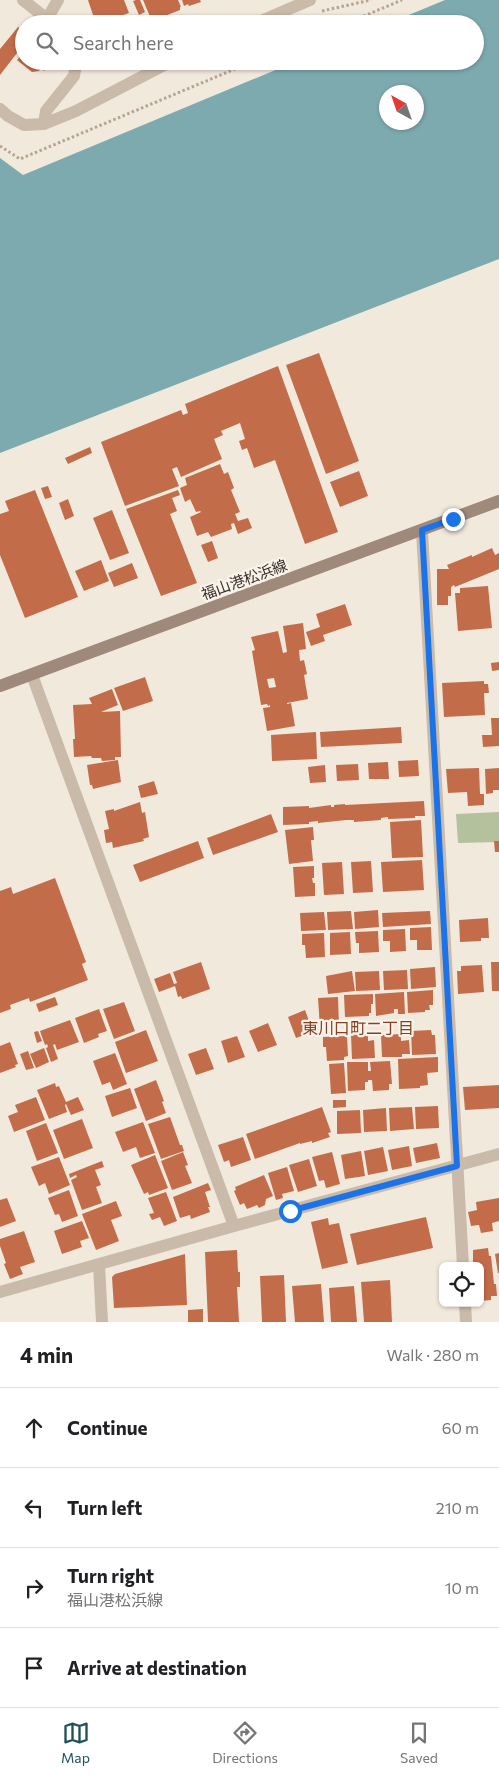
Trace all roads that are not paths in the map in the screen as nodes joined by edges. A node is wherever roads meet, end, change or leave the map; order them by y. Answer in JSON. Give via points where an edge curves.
{"nodes":[{"id":1,"x":23,"y":0,"type":"edge"},
{"id":2,"x":58,"y":0,"type":"edge"},
{"id":3,"x":310,"y":0,"type":"edge"},
{"id":4,"x":41,"y":15,"type":"edge"},
{"id":5,"x":52,"y":15,"type":"edge"},
{"id":6,"x":275,"y":15,"type":"edge"},
{"id":7,"x":75,"y":70,"type":"edge"},
{"id":8,"x":155,"y":70,"type":"edge"},
{"id":9,"x":0,"y":109,"type":"edge"},
{"id":10,"x":44,"y":124,"type":"junction"},
{"id":11,"x":499,"y":501,"type":"edge"},
{"id":12,"x":422,"y":530,"type":"junction"},
{"id":13,"x":32,"y":675,"type":"junction"},
{"id":14,"x":0,"y":686,"type":"edge"},
{"id":15,"x":499,"y":1154,"type":"edge"},
{"id":16,"x":457,"y":1166,"type":"junction"},
{"id":17,"x":234,"y":1226,"type":"junction"},
{"id":18,"x":463,"y":1262,"type":"edge"},
{"id":19,"x":99,"y":1265,"type":"junction"},
{"id":20,"x":0,"y":1292,"type":"edge"},
{"id":21,"x":465,"y":1307,"type":"edge"},
{"id":22,"x":102,"y":1322,"type":"edge"},
{"id":23,"x":466,"y":1322,"type":"edge"}],
"edges":[{"from":1,"to":4,"type":"street"},
{"from":2,"to":5,"type":"street"},
{"from":3,"to":6,"type":"street"},
{"from":7,"to":10,"type":"street","via":[[74,76],[46,111]]},
{"from":8,"to":10,"type":"street"},
{"from":9,"to":10,"type":"street","via":[[24,124]]},
{"from":11,"to":12,"type":"main road","name":"福山港松浜線"},
{"from":12,"to":13,"type":"main road","name":"福山港松浜線"},
{"from":12,"to":16,"type":"street"},
{"from":13,"to":14,"type":"main road","name":"福山港松浜線"},
{"from":13,"to":17,"type":"street"},
{"from":15,"to":16,"type":"street"},
{"from":16,"to":17,"type":"street"},
{"from":16,"to":18,"type":"street"},
{"from":17,"to":19,"type":"street"},
{"from":19,"to":20,"type":"street"},
{"from":19,"to":22,"type":"street"},
{"from":21,"to":23,"type":"street"}]}
